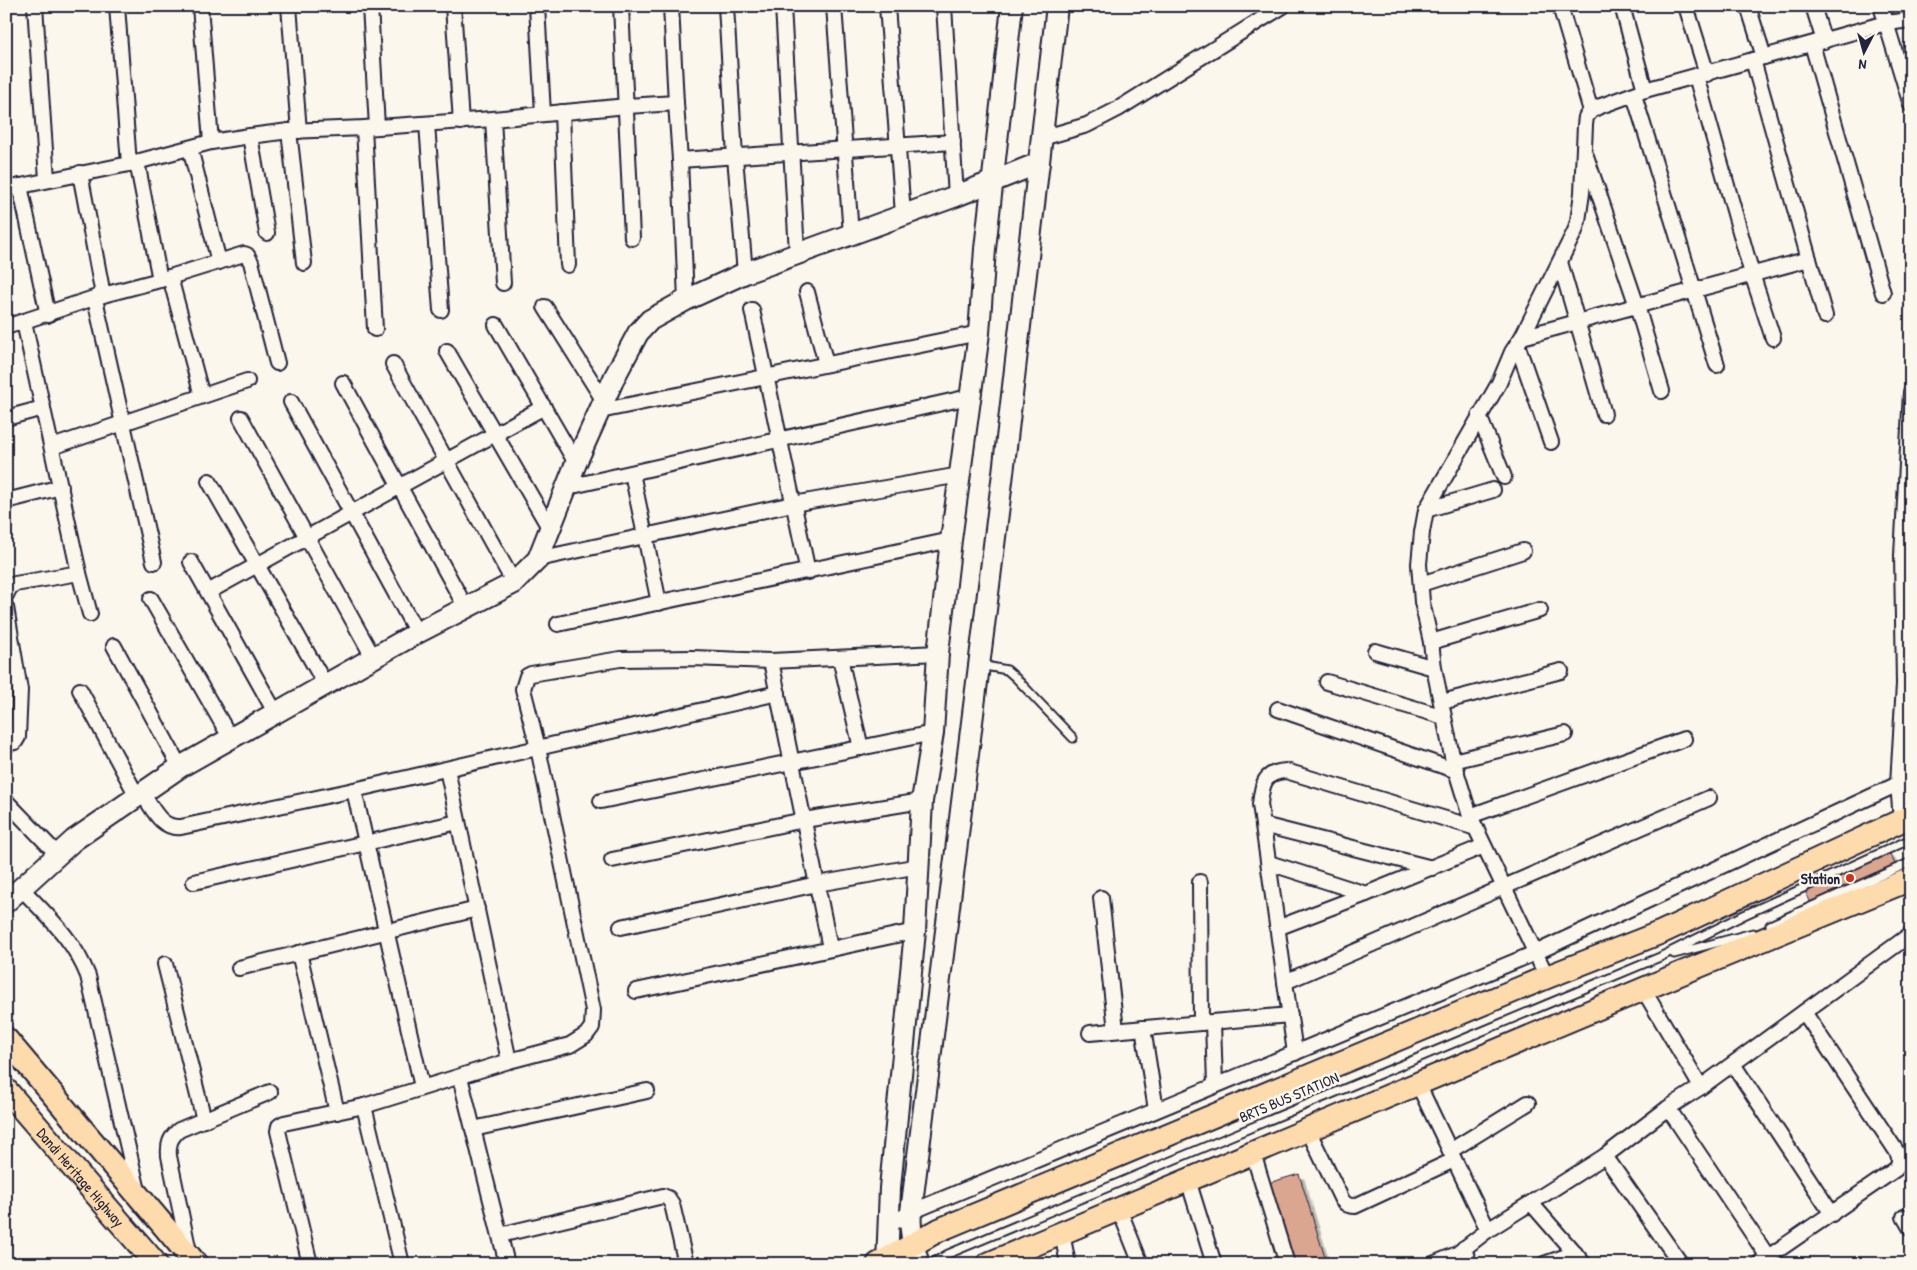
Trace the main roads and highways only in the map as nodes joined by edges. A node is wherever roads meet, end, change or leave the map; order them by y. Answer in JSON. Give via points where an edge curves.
{"nodes":[{"id":1,"x":1907,"y":825,"type":"edge"},
{"id":2,"x":1911,"y":879,"type":"edge"},
{"id":3,"x":6,"y":1039,"type":"edge"},
{"id":4,"x":6,"y":1090,"type":"edge"},
{"id":5,"x":916,"y":1254,"type":"edge"},
{"id":6,"x":193,"y":1260,"type":"edge"},
{"id":7,"x":884,"y":1262,"type":"edge"},
{"id":8,"x":156,"y":1264,"type":"edge"},
{"id":9,"x":988,"y":1264,"type":"edge"}],
"edges":[{"from":1,"to":5,"type":"main road","via":[[1662,932],[939,1230]]},
{"from":2,"to":9,"type":"main road"},
{"from":3,"to":6,"type":"main road"},
{"from":4,"to":8,"type":"main road","name":"Dandi Heritage Highway"},
{"from":5,"to":7,"type":"main road"}]}
